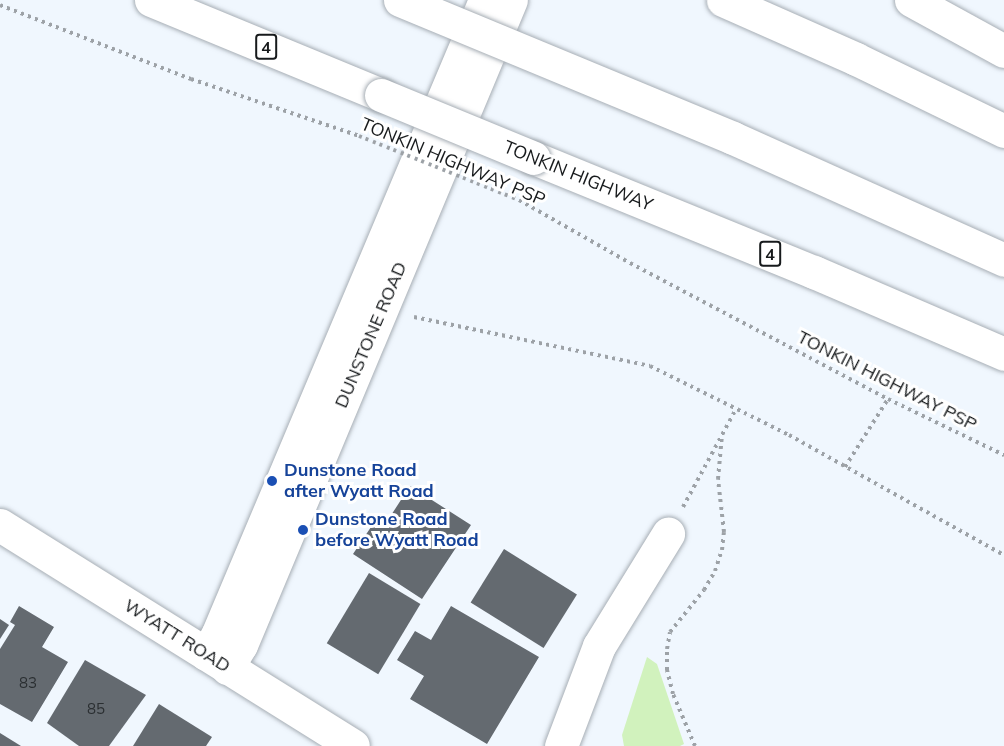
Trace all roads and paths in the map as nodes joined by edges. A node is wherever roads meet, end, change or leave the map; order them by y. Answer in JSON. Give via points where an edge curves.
{"nodes":[{"id":1,"x":151,"y":0,"type":"edge"},
{"id":2,"x":400,"y":0,"type":"edge"},
{"id":3,"x":485,"y":0,"type":"edge"},
{"id":4,"x":511,"y":0,"type":"edge"},
{"id":5,"x":723,"y":0,"type":"edge"},
{"id":6,"x":910,"y":0,"type":"edge"},
{"id":7,"x":0,"y":5,"type":"edge"},
{"id":8,"x":1004,"y":51,"type":"edge"},
{"id":9,"x":1004,"y":131,"type":"edge"},
{"id":10,"x":1004,"y":260,"type":"edge"},
{"id":11,"x":411,"y":317,"type":"dead end"},
{"id":12,"x":1004,"y":354,"type":"edge"},
{"id":13,"x":888,"y":399,"type":"junction"},
{"id":14,"x":736,"y":409,"type":"junction"},
{"id":15,"x":722,"y":435,"type":"junction"},
{"id":16,"x":1004,"y":455,"type":"edge"},
{"id":17,"x":845,"y":467,"type":"junction"},
{"id":18,"x":0,"y":525,"type":"edge"},
{"id":19,"x":668,"y":534,"type":"joint"},
{"id":20,"x":1004,"y":555,"type":"edge"},
{"id":21,"x":216,"y":661,"type":"junction"},
{"id":22,"x":353,"y":746,"type":"edge"},
{"id":23,"x":561,"y":746,"type":"edge"},
{"id":24,"x":695,"y":746,"type":"edge"}],
"edges":[{"from":1,"to":12,"type":"main road","name":"TONKIN HIGHWAY","number":"4","bridge":true},
{"from":2,"to":10,"type":"main road","bridge":true,"via":[[733,138]]},
{"from":3,"to":21,"type":"main road","name":"DUNSTONE ROAD","via":[[218,633]]},
{"from":4,"to":21,"type":"main road","name":"DUNSTONE ROAD","via":[[241,645]]},
{"from":5,"to":9,"type":"main road"},
{"from":6,"to":8,"type":"main road"},
{"from":7,"to":13,"type":"path","name":"TONKIN HIGHWAY PSP","bridge":true,"via":[[191,79],[359,136],[519,200]]},
{"from":11,"to":14,"type":"path","via":[[650,366]]},
{"from":13,"to":16,"type":"path","name":"TONKIN HIGHWAY PSP"},
{"from":13,"to":17,"type":"path"},
{"from":14,"to":15,"type":"path"},
{"from":14,"to":17,"type":"path"},
{"from":15,"to":19,"type":"path"},
{"from":15,"to":24,"type":"path","via":[[718,479],[724,532],[722,550],[704,590],[670,632],[667,649],[673,694]]},
{"from":17,"to":20,"type":"path"},
{"from":18,"to":21,"type":"main road","name":"WYATT ROAD"},
{"from":19,"to":23,"type":"main road","via":[[599,646]]},
{"from":21,"to":22,"type":"main road","name":"WYATT ROAD"}]}
